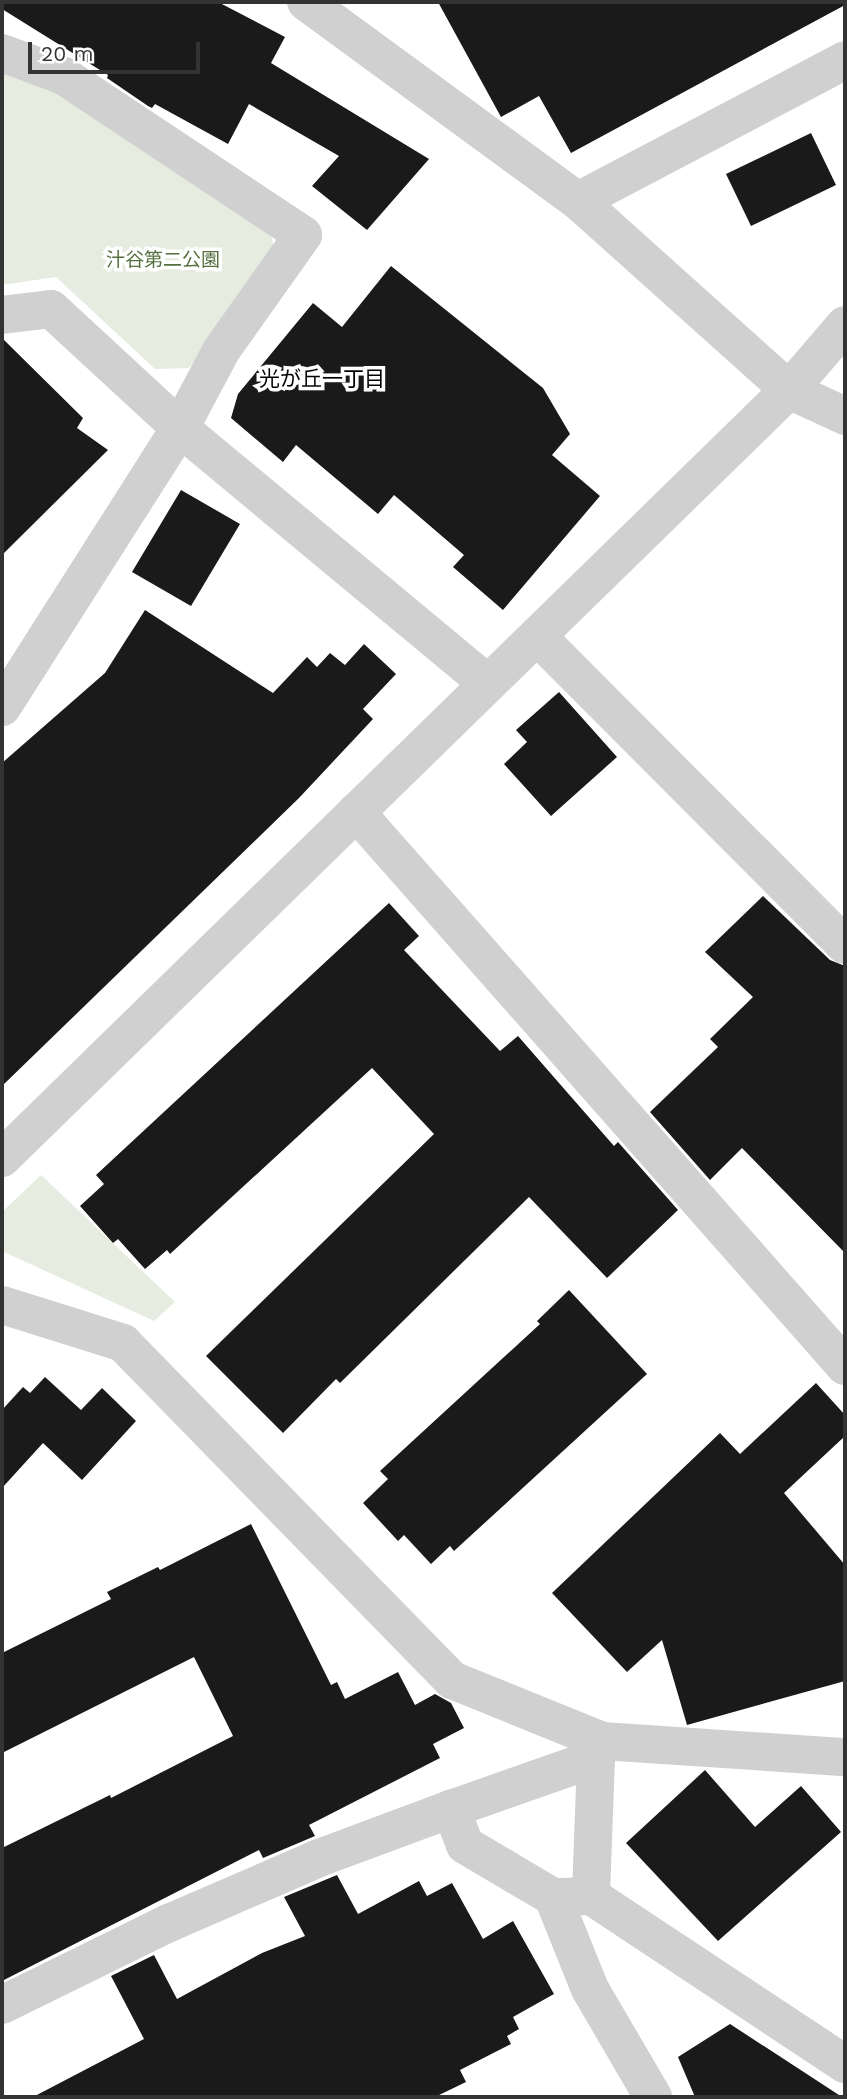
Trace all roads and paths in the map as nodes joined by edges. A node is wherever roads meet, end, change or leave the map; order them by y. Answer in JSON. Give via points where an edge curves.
{"nodes":[{"id":1,"x":306,"y":2,"type":"edge"},
{"id":2,"x":2,"y":53,"type":"edge"},
{"id":3,"x":845,"y":60,"type":"edge"},
{"id":4,"x":578,"y":201,"type":"junction"},
{"id":5,"x":2,"y":315,"type":"edge"},
{"id":6,"x":845,"y":325,"type":"edge"},
{"id":7,"x":789,"y":390,"type":"junction"},
{"id":8,"x":845,"y":416,"type":"edge"},
{"id":9,"x":180,"y":428,"type":"junction"},
{"id":10,"x":537,"y":636,"type":"junction"},
{"id":11,"x":488,"y":684,"type":"junction"},
{"id":12,"x":2,"y":707,"type":"edge"},
{"id":13,"x":356,"y":812,"type":"junction"},
{"id":14,"x":845,"y":946,"type":"edge"},
{"id":15,"x":2,"y":1158,"type":"edge"},
{"id":16,"x":2,"y":1305,"type":"edge"},
{"id":17,"x":845,"y":1366,"type":"edge"},
{"id":18,"x":599,"y":1749,"type":"junction"},
{"id":19,"x":845,"y":1757,"type":"edge"},
{"id":20,"x":451,"y":1809,"type":"junction"},
{"id":21,"x":591,"y":1896,"type":"junction"},
{"id":22,"x":553,"y":1897,"type":"junction"},
{"id":23,"x":2,"y":2005,"type":"edge"},
{"id":24,"x":845,"y":2064,"type":"edge"},
{"id":25,"x":653,"y":2097,"type":"edge"}],
"edges":[{"from":1,"to":4,"type":"street"},
{"from":2,"to":9,"type":"street","via":[[64,76],[303,235],[221,351]]},
{"from":3,"to":4,"type":"street"},
{"from":4,"to":7,"type":"street"},
{"from":5,"to":9,"type":"street","via":[[51,309]]},
{"from":6,"to":7,"type":"street"},
{"from":7,"to":8,"type":"street"},
{"from":7,"to":10,"type":"street"},
{"from":9,"to":11,"type":"street"},
{"from":9,"to":12,"type":"street"},
{"from":10,"to":11,"type":"street"},
{"from":10,"to":14,"type":"street"},
{"from":11,"to":13,"type":"street"},
{"from":13,"to":15,"type":"street"},
{"from":13,"to":17,"type":"street"},
{"from":16,"to":18,"type":"street","via":[[123,1342],[452,1680]]},
{"from":18,"to":19,"type":"street"},
{"from":18,"to":20,"type":"street"},
{"from":18,"to":21,"type":"street"},
{"from":20,"to":22,"type":"street","via":[[465,1844]]},
{"from":20,"to":23,"type":"street","via":[[319,1857],[169,1923]]},
{"from":21,"to":22,"type":"street"},
{"from":21,"to":24,"type":"street"},
{"from":22,"to":25,"type":"street","via":[[590,1989]]}]}
